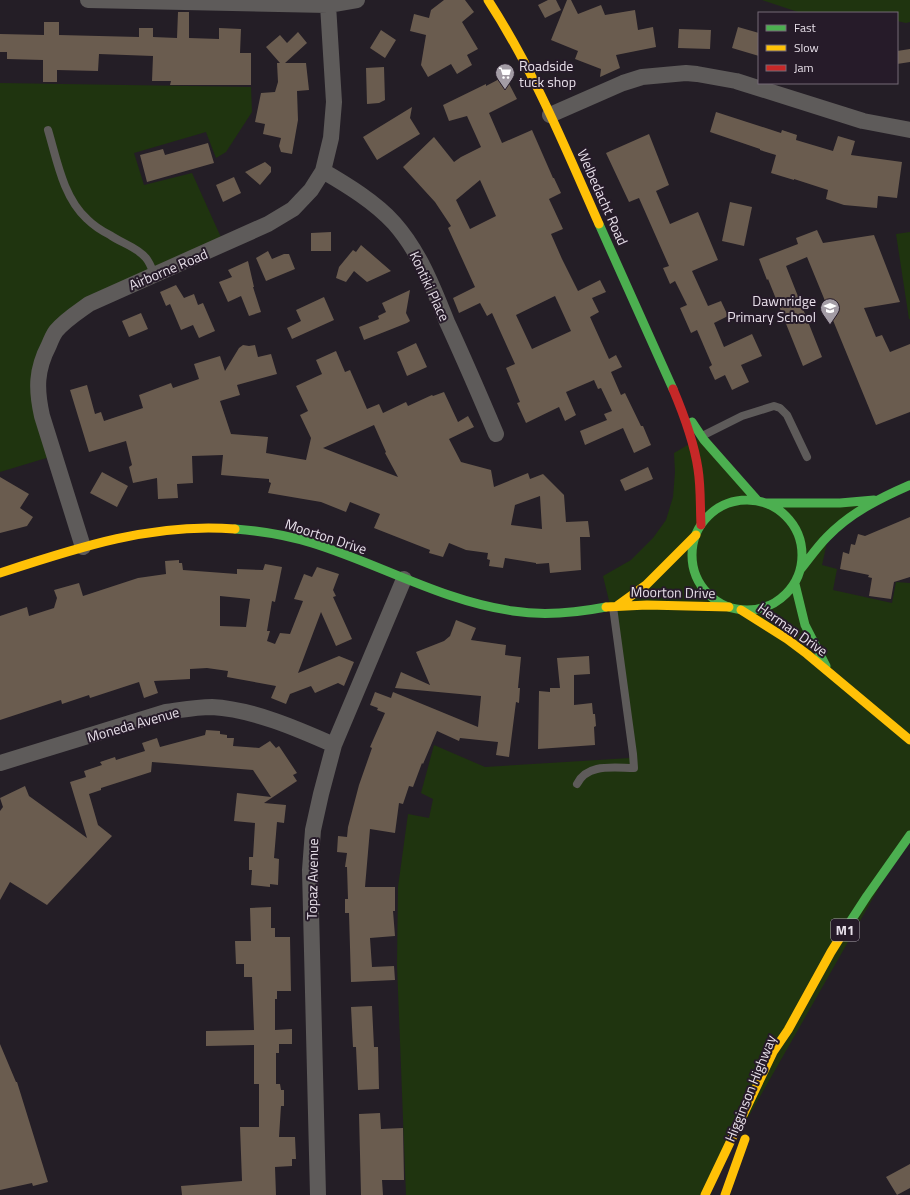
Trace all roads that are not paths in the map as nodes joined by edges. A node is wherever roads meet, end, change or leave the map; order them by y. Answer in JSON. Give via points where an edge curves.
{"nodes":[{"id":1,"x":88,"y":0,"type":"edge"},
{"id":2,"x":357,"y":0,"type":"edge"},
{"id":3,"x":488,"y":0,"type":"edge"},
{"id":4,"x":328,"y":5,"type":"junction"},
{"id":5,"x":550,"y":115,"type":"junction"},
{"id":6,"x":48,"y":130,"type":"dead end"},
{"id":7,"x":910,"y":130,"type":"edge"},
{"id":8,"x":322,"y":172,"type":"junction"},
{"id":9,"x":154,"y":274,"type":"junction"},
{"id":10,"x":683,"y":410,"type":"junction"},
{"id":11,"x":496,"y":434,"type":"dead end"},
{"id":12,"x":702,"y":436,"type":"junction"},
{"id":13,"x":807,"y":458,"type":"dead end"},
{"id":14,"x":910,"y":485,"type":"edge"},
{"id":15,"x":757,"y":500,"type":"junction"},
{"id":16,"x":877,"y":500,"type":"junction"},
{"id":17,"x":767,"y":503,"type":"junction"},
{"id":18,"x":701,"y":525,"type":"junction"},
{"id":19,"x":696,"y":535,"type":"junction"},
{"id":20,"x":83,"y":547,"type":"junction"},
{"id":21,"x":800,"y":570,"type":"junction"},
{"id":22,"x":0,"y":573,"type":"edge"},
{"id":23,"x":404,"y":579,"type":"junction"},
{"id":24,"x":795,"y":584,"type":"junction"},
{"id":25,"x":615,"y":606,"type":"junction"},
{"id":26,"x":729,"y":607,"type":"junction"},
{"id":27,"x":741,"y":610,"type":"junction"},
{"id":28,"x":829,"y":672,"type":"junction"},
{"id":29,"x":910,"y":740,"type":"edge"},
{"id":30,"x":334,"y":745,"type":"junction"},
{"id":31,"x":0,"y":763,"type":"edge"},
{"id":32,"x":577,"y":784,"type":"dead end"},
{"id":33,"x":910,"y":835,"type":"edge"},
{"id":34,"x":788,"y":1030,"type":"junction"},
{"id":35,"x":766,"y":1089,"type":"dead end"},
{"id":36,"x":748,"y":1132,"type":"dead end"},
{"id":37,"x":318,"y":1195,"type":"edge"},
{"id":38,"x":705,"y":1195,"type":"edge"},
{"id":39,"x":725,"y":1195,"type":"edge"}],
"edges":[{"from":1,"to":4,"type":"street"},
{"from":2,"to":4,"type":"street"},
{"from":3,"to":5,"type":"main road","name":"Welbedacht Road","via":[[518,48]]},
{"from":4,"to":8,"type":"street","name":"Airborne Road","via":[[334,102],[331,138]]},
{"from":5,"to":7,"type":"street","via":[[642,77],[686,73],[736,80],[863,121]]},
{"from":5,"to":10,"type":"main road","name":"Welbedacht Road"},
{"from":6,"to":9,"type":"lane","via":[[75,205],[87,219],[140,252]]},
{"from":8,"to":9,"type":"street","name":"Airborne Road","via":[[311,190],[293,209],[280,217]]},
{"from":8,"to":11,"type":"street","name":"Kontiki Place","via":[[379,209],[394,222],[410,244],[427,274]]},
{"from":9,"to":20,"type":"street","name":"Airborne Road","via":[[89,304],[68,319],[55,332],[44,353],[38,376],[42,416]]},
{"from":10,"to":12,"type":"main road","name":"Welbedacht Road"},
{"from":10,"to":18,"type":"main road","name":"Welbedacht Road","via":[[697,464]]},
{"from":12,"to":13,"type":"lane","via":[[742,416],[774,406],[787,415]]},
{"from":12,"to":15,"type":"main road","name":"Welbedacht Road"},
{"from":14,"to":16,"type":"main road"},
{"from":15,"to":17,"type":"main road"},
{"from":15,"to":18,"type":"main road","via":[[725,504]]},
{"from":16,"to":17,"type":"main road"},
{"from":16,"to":21,"type":"main road","via":[[852,515],[827,537]]},
{"from":17,"to":21,"type":"main road","via":[[784,514],[797,530],[802,550]]},
{"from":18,"to":19,"type":"main road"},
{"from":19,"to":25,"type":"main road","name":"Moorton Drive","via":[[646,584]]},
{"from":19,"to":26,"type":"main road","via":[[692,556],[697,578],[710,596]]},
{"from":20,"to":22,"type":"main road","name":"Moorton Drive"},
{"from":20,"to":23,"type":"main road","name":"Moorton Drive","via":[[164,531],[193,528],[241,530],[275,534],[311,543]]},
{"from":21,"to":24,"type":"main road"},
{"from":23,"to":25,"type":"main road","name":"Moorton Drive","via":[[455,598],[505,610],[563,613]]},
{"from":23,"to":30,"type":"street","name":"Topaz Avenue"},
{"from":24,"to":27,"type":"main road","via":[[772,604],[757,609]]},
{"from":24,"to":28,"type":"main road","name":"Herman Drive","via":[[805,625]]},
{"from":25,"to":26,"type":"main road","name":"Moorton Drive"},
{"from":25,"to":32,"type":"lane","via":[[634,768],[595,768],[588,771]]},
{"from":26,"to":27,"type":"main road"},
{"from":27,"to":28,"type":"main road","name":"Herman Drive","via":[[787,639]]},
{"from":28,"to":29,"type":"main road","name":"Herman Drive"},
{"from":30,"to":31,"type":"street","name":"Moneda Avenue","via":[[254,714],[212,707],[193,708],[166,712]]},
{"from":30,"to":37,"type":"street","name":"Topaz Avenue","via":[[313,830],[310,870]]},
{"from":33,"to":34,"type":"main road","number":"M1","via":[[831,952]]},
{"from":34,"to":35,"type":"main road","name":"Higginson Highway","number":"M1"},
{"from":34,"to":38,"type":"main road","name":"Higginson Highway","number":"M1","via":[[773,1052]]},
{"from":36,"to":39,"type":"main road","name":"Higginson Highway"}]}
